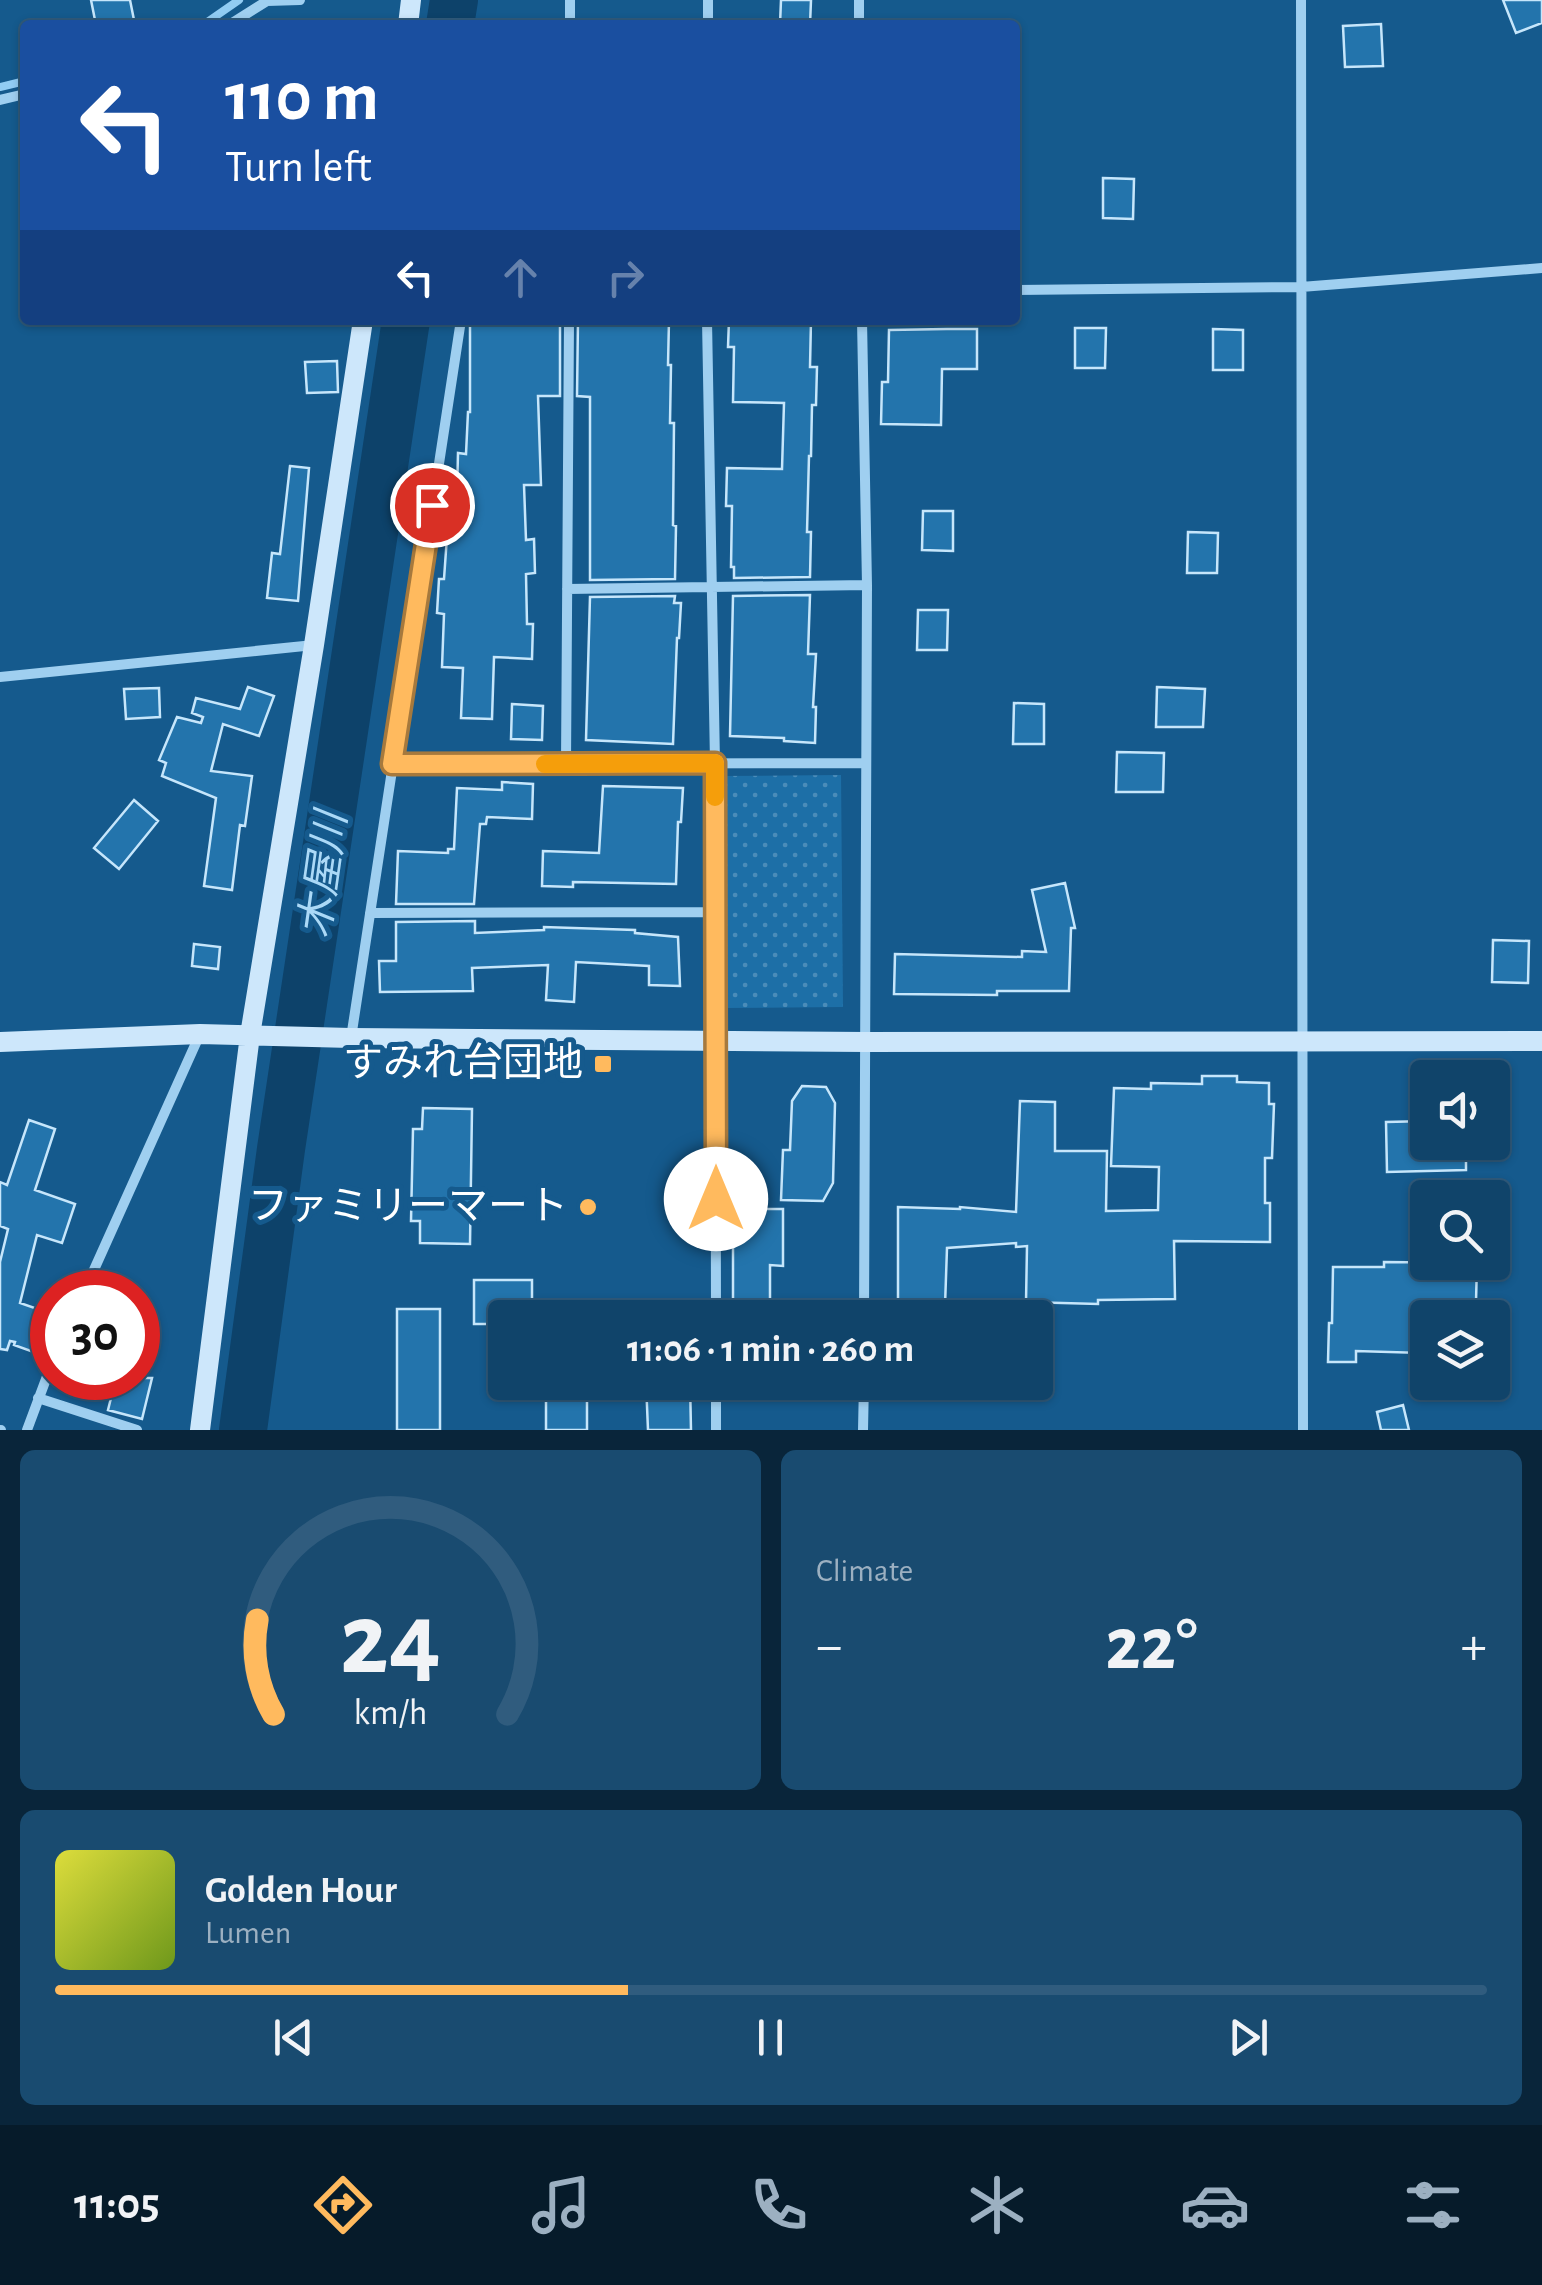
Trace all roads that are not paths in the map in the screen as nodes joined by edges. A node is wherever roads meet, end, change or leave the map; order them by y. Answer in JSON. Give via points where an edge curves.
{"nodes":[{"id":1,"x":300,"y":0,"type":"edge"},
{"id":2,"x":1300,"y":0,"type":"edge"},
{"id":3,"x":237,"y":20,"type":"edge"},
{"id":4,"x":1542,"y":268,"type":"edge"},
{"id":5,"x":1301,"y":288,"type":"junction"},
{"id":6,"x":1020,"y":290,"type":"edge"},
{"id":7,"x":362,"y":325,"type":"edge"},
{"id":8,"x":460,"y":325,"type":"edge"},
{"id":9,"x":569,"y":325,"type":"edge"},
{"id":10,"x":707,"y":325,"type":"edge"},
{"id":11,"x":862,"y":325,"type":"edge"},
{"id":12,"x":866,"y":585,"type":"junction"},
{"id":13,"x":712,"y":587,"type":"junction"},
{"id":14,"x":567,"y":589,"type":"junction"},
{"id":15,"x":314,"y":645,"type":"junction"},
{"id":16,"x":0,"y":677,"type":"edge"},
{"id":17,"x":715,"y":763,"type":"junction"},
{"id":18,"x":392,"y":764,"type":"junction"},
{"id":19,"x":566,"y":764,"type":"junction"},
{"id":20,"x":866,"y":764,"type":"junction"},
{"id":21,"x":714,"y":912,"type":"junction"},
{"id":22,"x":370,"y":913,"type":"junction"},
{"id":23,"x":200,"y":1034,"type":"junction"},
{"id":24,"x":261,"y":1035,"type":"junction"},
{"id":25,"x":346,"y":1038,"type":"junction"},
{"id":26,"x":716,"y":1041,"type":"junction"},
{"id":27,"x":1302,"y":1041,"type":"junction"},
{"id":28,"x":0,"y":1042,"type":"edge"},
{"id":29,"x":867,"y":1042,"type":"junction"},
{"id":30,"x":1542,"y":1042,"type":"edge"},
{"id":31,"x":94,"y":1270,"type":"edge"},
{"id":32,"x":716,"y":1300,"type":"edge"},
{"id":33,"x":864,"y":1300,"type":"edge"},
{"id":34,"x":37,"y":1400,"type":"edge"},
{"id":35,"x":44,"y":1400,"type":"edge"},
{"id":36,"x":716,"y":1400,"type":"edge"},
{"id":37,"x":864,"y":1400,"type":"edge"},
{"id":38,"x":27,"y":1430,"type":"edge"},
{"id":39,"x":137,"y":1430,"type":"edge"},
{"id":40,"x":200,"y":1430,"type":"edge"},
{"id":41,"x":716,"y":1430,"type":"edge"},
{"id":42,"x":863,"y":1430,"type":"edge"},
{"id":43,"x":1304,"y":1430,"type":"edge"}],
"edges":[{"from":1,"to":3,"type":"street","via":[[267,1]]},
{"from":2,"to":5,"type":"street"},
{"from":4,"to":5,"type":"street"},
{"from":5,"to":6,"type":"street"},
{"from":5,"to":27,"type":"street"},
{"from":7,"to":15,"type":"street"},
{"from":8,"to":18,"type":"street"},
{"from":9,"to":14,"type":"street"},
{"from":10,"to":13,"type":"street"},
{"from":11,"to":12,"type":"street"},
{"from":12,"to":13,"type":"street"},
{"from":12,"to":20,"type":"street"},
{"from":13,"to":14,"type":"street"},
{"from":13,"to":17,"type":"street"},
{"from":14,"to":19,"type":"street"},
{"from":15,"to":16,"type":"street"},
{"from":15,"to":24,"type":"street"},
{"from":17,"to":19,"type":"street"},
{"from":17,"to":20,"type":"street"},
{"from":17,"to":21,"type":"street"},
{"from":18,"to":19,"type":"street"},
{"from":18,"to":22,"type":"street"},
{"from":20,"to":29,"type":"street"},
{"from":21,"to":22,"type":"street"},
{"from":21,"to":26,"type":"street"},
{"from":22,"to":25,"type":"street"},
{"from":23,"to":24,"type":"street"},
{"from":23,"to":28,"type":"street"},
{"from":23,"to":31,"type":"street"},
{"from":24,"to":25,"type":"street"},
{"from":24,"to":40,"type":"street"},
{"from":25,"to":26,"type":"street"},
{"from":26,"to":29,"type":"street"},
{"from":26,"to":32,"type":"street"},
{"from":27,"to":29,"type":"street"},
{"from":27,"to":30,"type":"street"},
{"from":27,"to":43,"type":"street"},
{"from":29,"to":33,"type":"street"},
{"from":34,"to":38,"type":"street"},
{"from":35,"to":39,"type":"street"},
{"from":36,"to":41,"type":"street"},
{"from":37,"to":42,"type":"street"}]}
